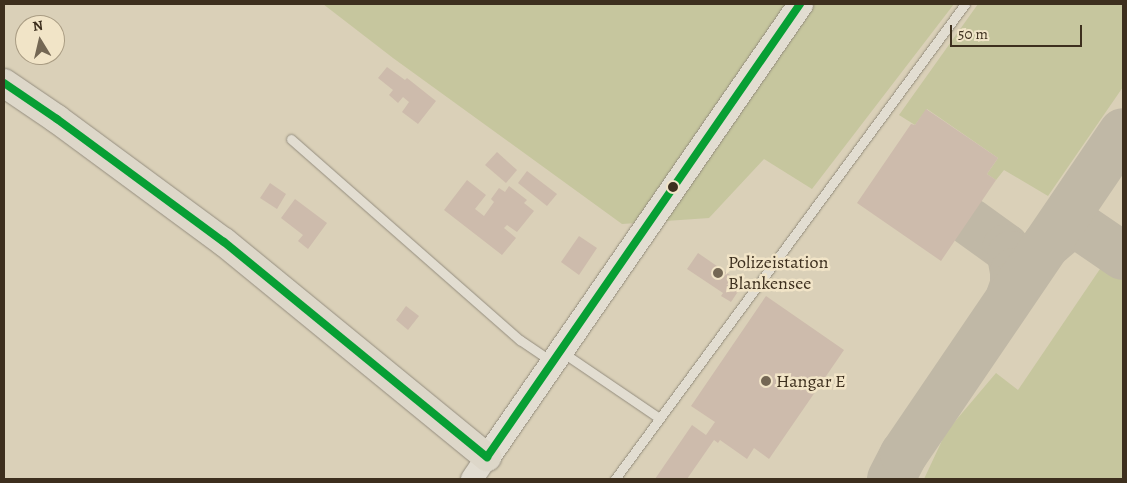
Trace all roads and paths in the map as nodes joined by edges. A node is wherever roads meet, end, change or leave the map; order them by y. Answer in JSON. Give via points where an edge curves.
{"nodes":[{"id":1,"x":800,"y":4,"type":"edge"},
{"id":2,"x":965,"y":4,"type":"edge"},
{"id":3,"x":4,"y":83,"type":"edge"},
{"id":4,"x":291,"y":139,"type":"dead end"},
{"id":5,"x":556,"y":356,"type":"junction"},
{"id":6,"x":659,"y":418,"type":"junction"},
{"id":7,"x":487,"y":457,"type":"junction"},
{"id":8,"x":472,"y":479,"type":"edge"},
{"id":9,"x":615,"y":479,"type":"edge"}],
"edges":[{"from":1,"to":5,"type":"main road"},
{"from":2,"to":6,"type":"lane"},
{"from":3,"to":7,"type":"main road","via":[[57,118],[224,242]]},
{"from":4,"to":5,"type":"lane","via":[[520,340]]},
{"from":5,"to":6,"type":"lane"},
{"from":5,"to":7,"type":"main road"},
{"from":6,"to":9,"type":"lane"},
{"from":7,"to":8,"type":"street"}]}
